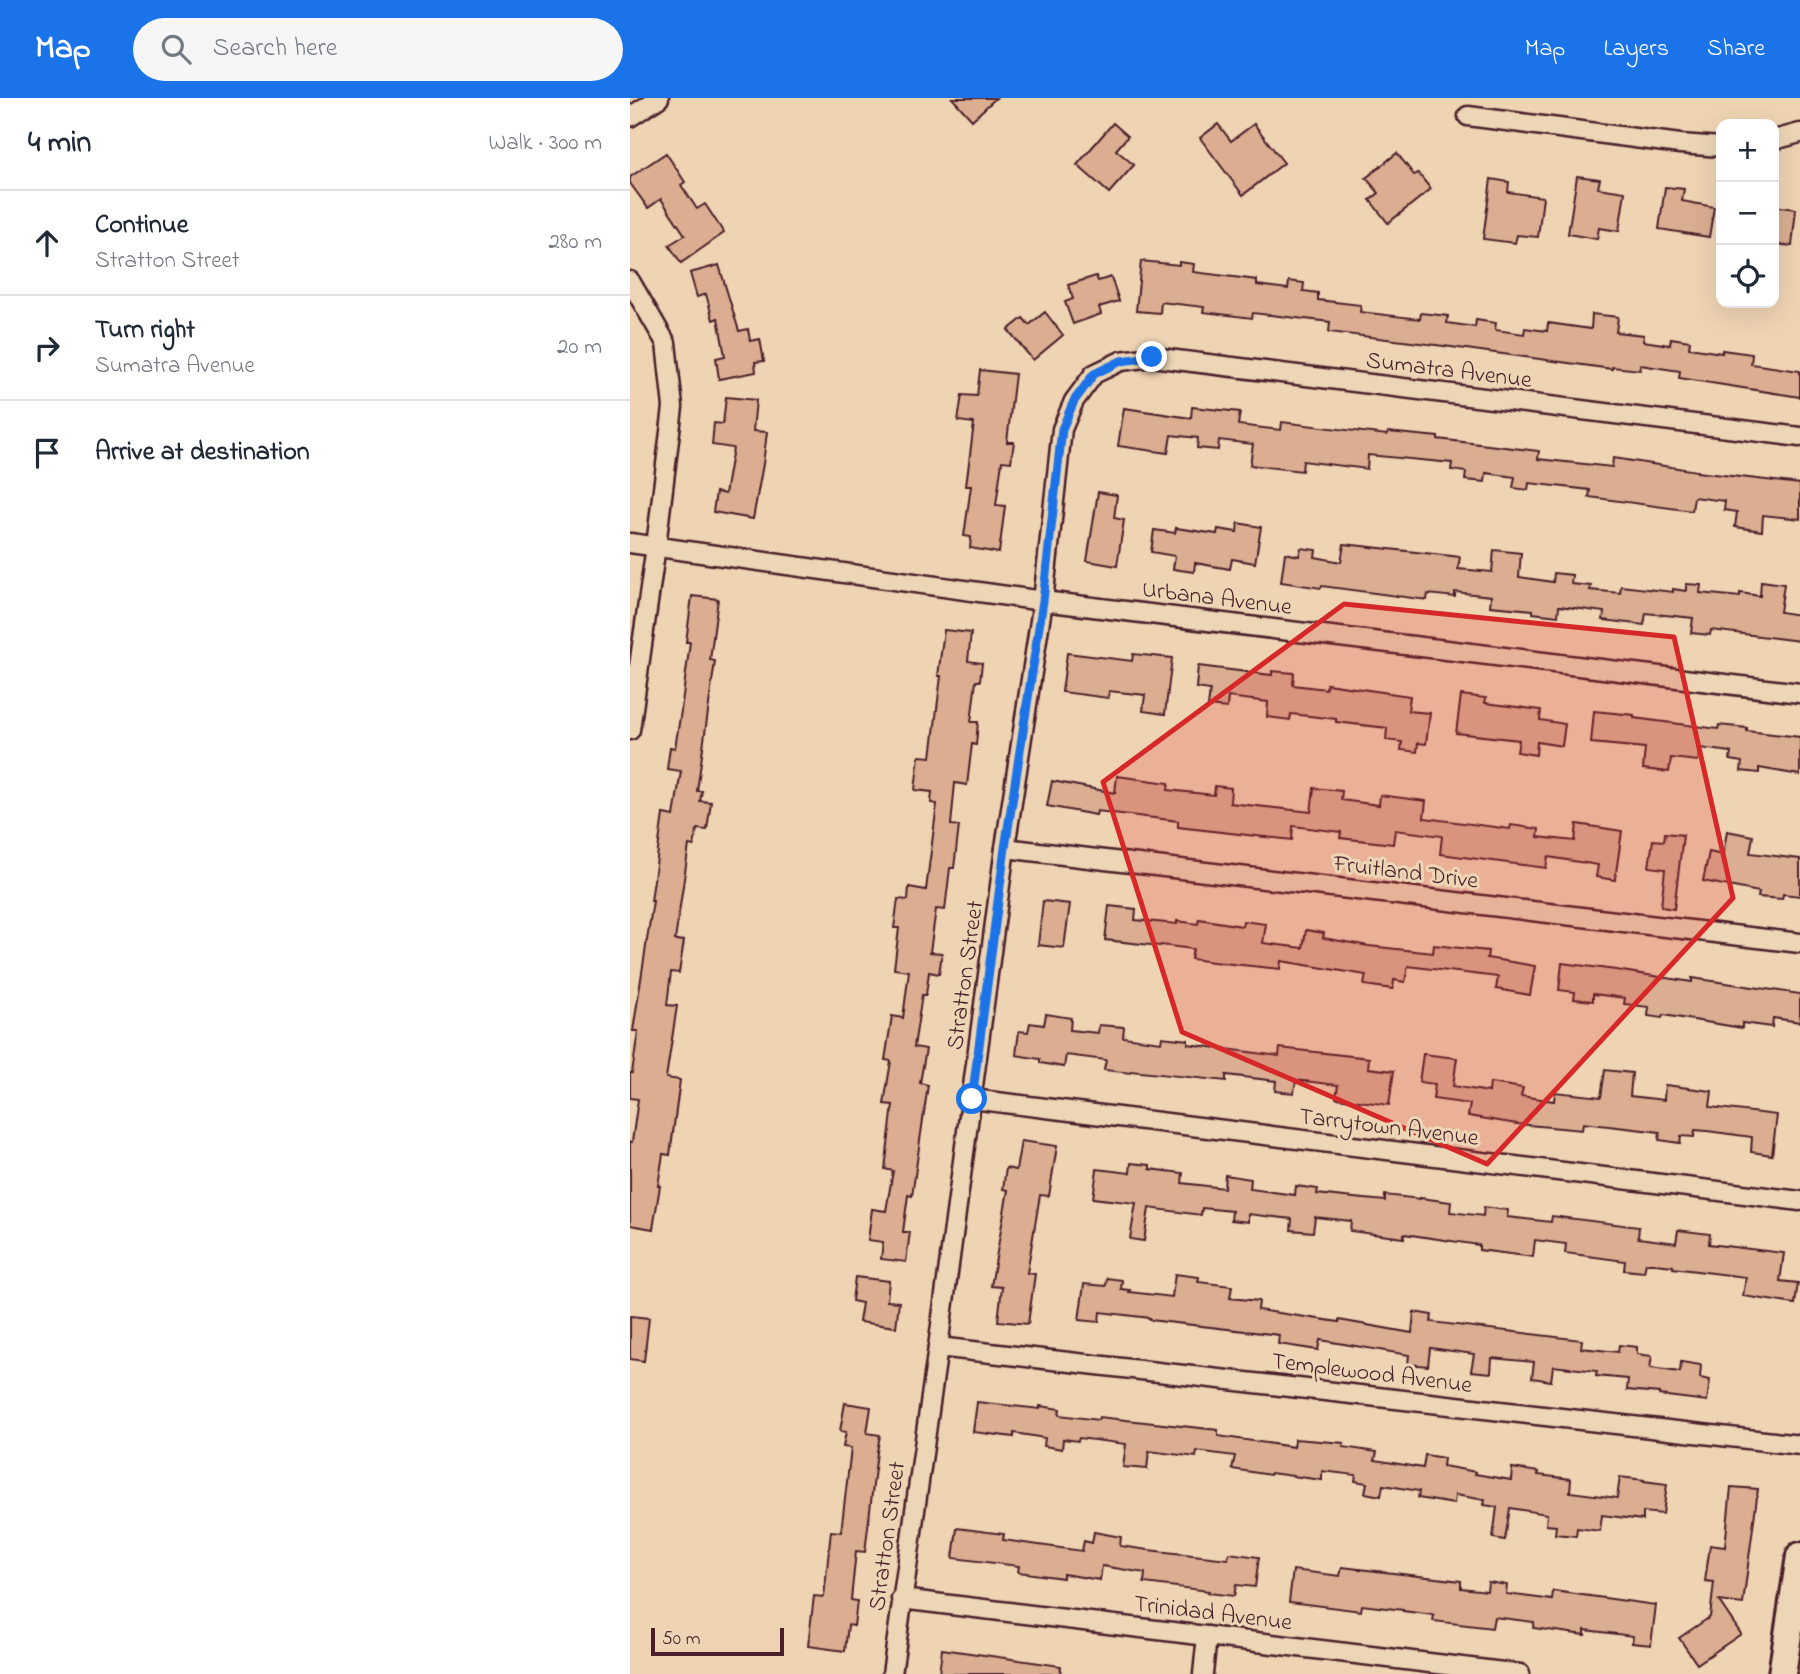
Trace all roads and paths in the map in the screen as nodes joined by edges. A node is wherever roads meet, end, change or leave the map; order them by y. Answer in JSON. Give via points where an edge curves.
{"nodes":[{"id":1,"x":659,"y":98,"type":"edge"},
{"id":2,"x":1468,"y":116,"type":"dead end"},
{"id":3,"x":630,"y":117,"type":"edge"},
{"id":4,"x":1800,"y":133,"type":"edge"},
{"id":5,"x":1779,"y":139,"type":"edge"},
{"id":6,"x":1716,"y":147,"type":"edge"},
{"id":7,"x":630,"y":281,"type":"edge"},
{"id":8,"x":1094,"y":374,"type":"joint"},
{"id":9,"x":1800,"y":437,"type":"edge"},
{"id":10,"x":630,"y":543,"type":"edge"},
{"id":11,"x":656,"y":546,"type":"junction"},
{"id":12,"x":1043,"y":601,"type":"junction"},
{"id":13,"x":1800,"y":693,"type":"edge"},
{"id":14,"x":630,"y":730,"type":"edge"},
{"id":15,"x":1005,"y":848,"type":"junction"},
{"id":16,"x":1800,"y":943,"type":"edge"},
{"id":17,"x":972,"y":1099,"type":"junction"},
{"id":18,"x":1800,"y":1201,"type":"edge"},
{"id":19,"x":938,"y":1347,"type":"junction"},
{"id":20,"x":1800,"y":1445,"type":"edge"},
{"id":21,"x":1800,"y":1556,"type":"edge"},
{"id":22,"x":901,"y":1599,"type":"junction"},
{"id":23,"x":1208,"y":1636,"type":"junction"},
{"id":24,"x":892,"y":1674,"type":"edge"},
{"id":25,"x":1203,"y":1674,"type":"edge"},
{"id":26,"x":1520,"y":1674,"type":"edge"},
{"id":27,"x":1782,"y":1674,"type":"edge"}],
"edges":[{"from":1,"to":3,"type":"street"},
{"from":2,"to":6,"type":"street"},
{"from":4,"to":5,"type":"street"},
{"from":7,"to":11,"type":"street","via":[[666,343],[673,407]]},
{"from":8,"to":9,"type":"street","name":"Sumatra Avenue","via":[[1121,361],[1152,357]]},
{"from":8,"to":12,"type":"street","name":"Stratton Street","via":[[1074,401],[1062,429]]},
{"from":10,"to":11,"type":"street","name":"Urbana Avenue"},
{"from":11,"to":12,"type":"street","name":"Urbana Avenue"},
{"from":11,"to":14,"type":"street"},
{"from":12,"to":13,"type":"street","name":"Urbana Avenue"},
{"from":12,"to":15,"type":"street","name":"Stratton Street"},
{"from":15,"to":16,"type":"street","name":"Fruitland Drive"},
{"from":15,"to":17,"type":"street","name":"Stratton Street"},
{"from":17,"to":18,"type":"street","name":"Tarrytown Avenue"},
{"from":17,"to":19,"type":"street","name":"Stratton Street"},
{"from":19,"to":20,"type":"street","name":"Templewood Avenue"},
{"from":19,"to":22,"type":"street","name":"Stratton Street"},
{"from":21,"to":27,"type":"main road"},
{"from":22,"to":23,"type":"street","name":"Trinidad Avenue"},
{"from":22,"to":24,"type":"street","name":"Stratton Street"},
{"from":23,"to":25,"type":"street"},
{"from":23,"to":26,"type":"street","name":"Trinidad Avenue"}]}
